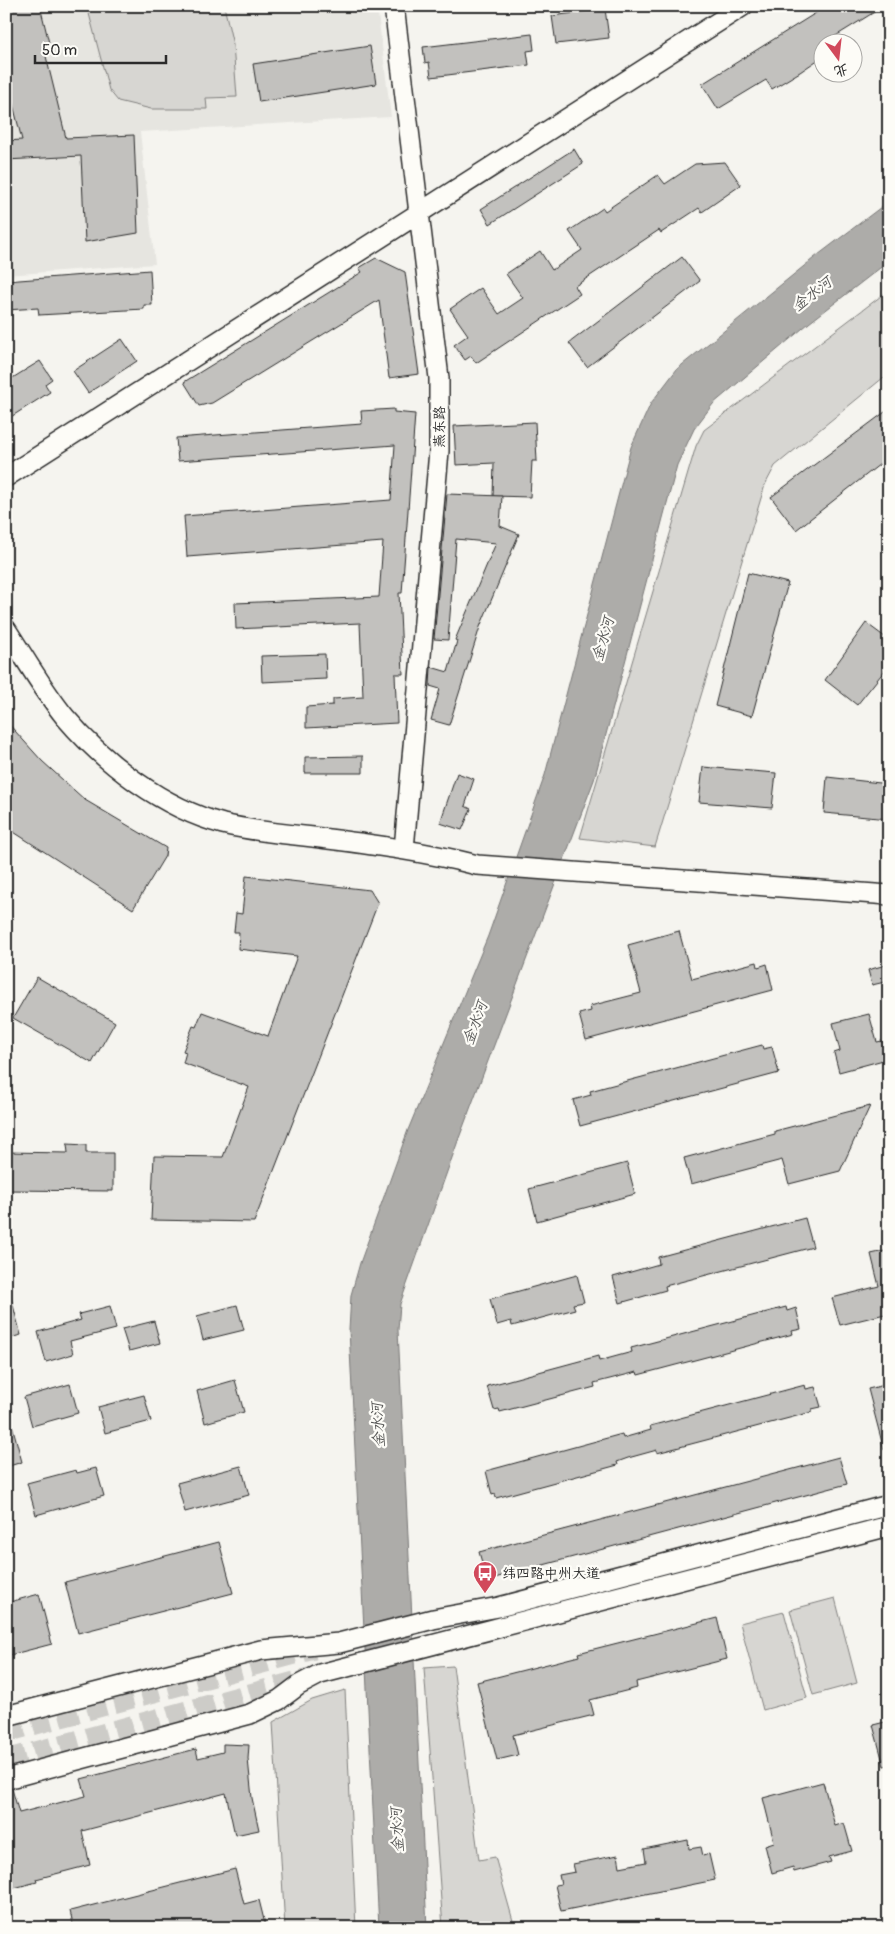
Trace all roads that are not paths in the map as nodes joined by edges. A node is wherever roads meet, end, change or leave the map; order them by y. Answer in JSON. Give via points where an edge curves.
{"nodes":[{"id":1,"x":394,"y":6,"type":"edge"},
{"id":2,"x":743,"y":6,"type":"edge"},
{"id":3,"x":419,"y":213,"type":"junction"},
{"id":4,"x":6,"y":478,"type":"edge"},
{"id":5,"x":6,"y":629,"type":"edge"},
{"id":6,"x":404,"y":849,"type":"junction"},
{"id":7,"x":889,"y":895,"type":"edge"},
{"id":8,"x":889,"y":1505,"type":"edge"},
{"id":9,"x":889,"y":1526,"type":"edge"},
{"id":10,"x":6,"y":1716,"type":"edge"},
{"id":11,"x":6,"y":1779,"type":"edge"}],
"edges":[{"from":1,"to":3,"type":"street","name":"燕东路"},
{"from":2,"to":3,"type":"street"},
{"from":3,"to":4,"type":"street"},
{"from":3,"to":6,"type":"street","name":"燕东路","via":[[439,378],[438,451]]},
{"from":5,"to":6,"type":"street","via":[[65,717],[142,787],[172,804],[223,824],[259,831]]},
{"from":6,"to":7,"type":"street","via":[[477,865]]},
{"from":8,"to":10,"type":"street","via":[[499,1606],[339,1643],[261,1650]]},
{"from":9,"to":11,"type":"street","via":[[320,1674],[250,1714]]}]}
